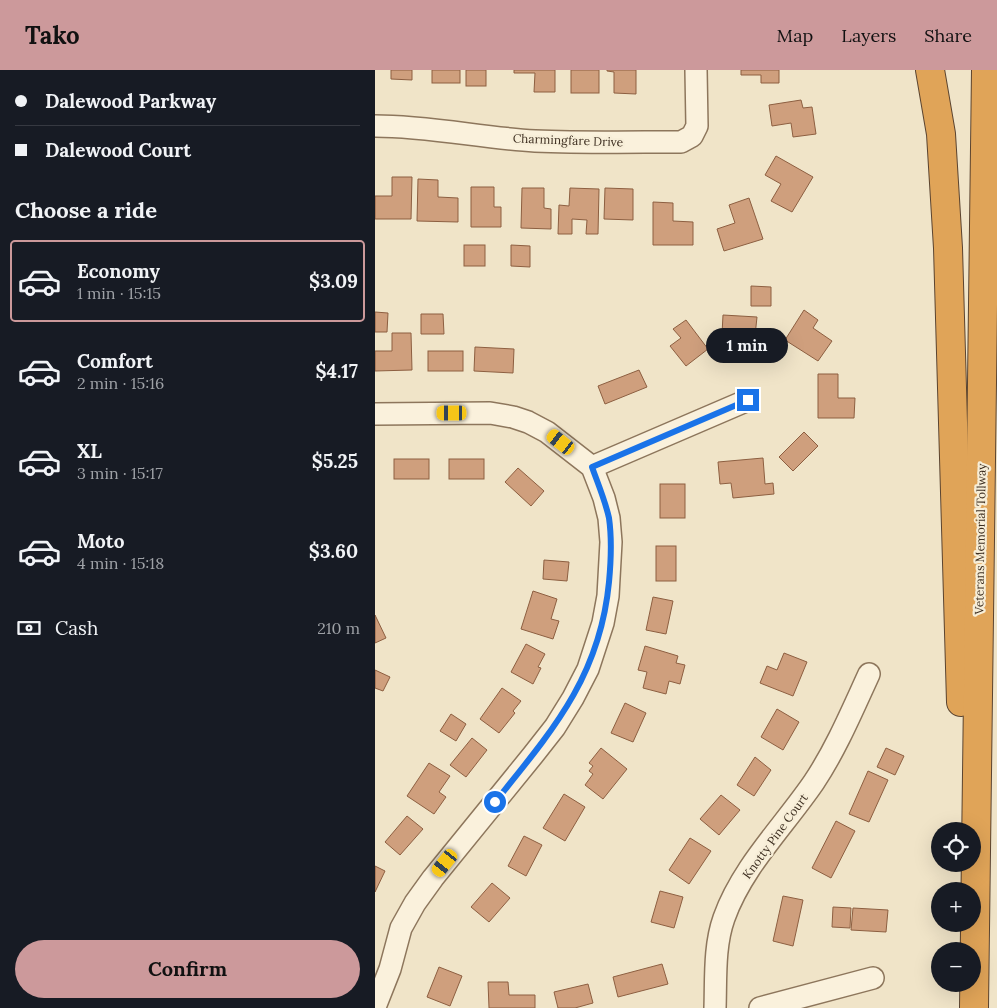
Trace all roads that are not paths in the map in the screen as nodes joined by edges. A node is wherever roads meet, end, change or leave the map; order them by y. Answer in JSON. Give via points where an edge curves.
{"nodes":[{"id":1,"x":696,"y":70,"type":"edge"},
{"id":2,"x":930,"y":70,"type":"edge"},
{"id":3,"x":986,"y":70,"type":"edge"},
{"id":4,"x":375,"y":126,"type":"edge"},
{"id":5,"x":748,"y":400,"type":"dead end"},
{"id":6,"x":375,"y":414,"type":"edge"},
{"id":7,"x":592,"y":467,"type":"junction"},
{"id":8,"x":869,"y":674,"type":"dead end"},
{"id":9,"x":976,"y":813,"type":"junction"},
{"id":10,"x":873,"y":978,"type":"dead end"},
{"id":11,"x":375,"y":1007,"type":"edge"},
{"id":12,"x":715,"y":1008,"type":"edge"},
{"id":13,"x":760,"y":1008,"type":"edge"},
{"id":14,"x":974,"y":1008,"type":"edge"}],
"edges":[{"from":1,"to":4,"type":"street","name":"Charmingfare Drive","via":[[697,126],[692,136],[681,142],[536,141],[414,127]]},
{"from":2,"to":9,"type":"highway","via":[[941,134],[948,248],[959,694]]},
{"from":3,"to":9,"type":"highway","name":"Veterans Memorial Tollway"},
{"from":5,"to":7,"type":"street"},
{"from":6,"to":7,"type":"street","via":[[490,413],[513,417],[547,432]]},
{"from":7,"to":11,"type":"street","via":[[609,518],[611,568],[603,624],[587,669],[555,727],[415,903],[401,928]]},
{"from":8,"to":12,"type":"street","name":"Knotty Pine Court","via":[[816,780],[732,897],[717,944]]},
{"from":9,"to":14,"type":"highway","name":"Veterans Memorial Tollway"},
{"from":10,"to":13,"type":"street"}]}
